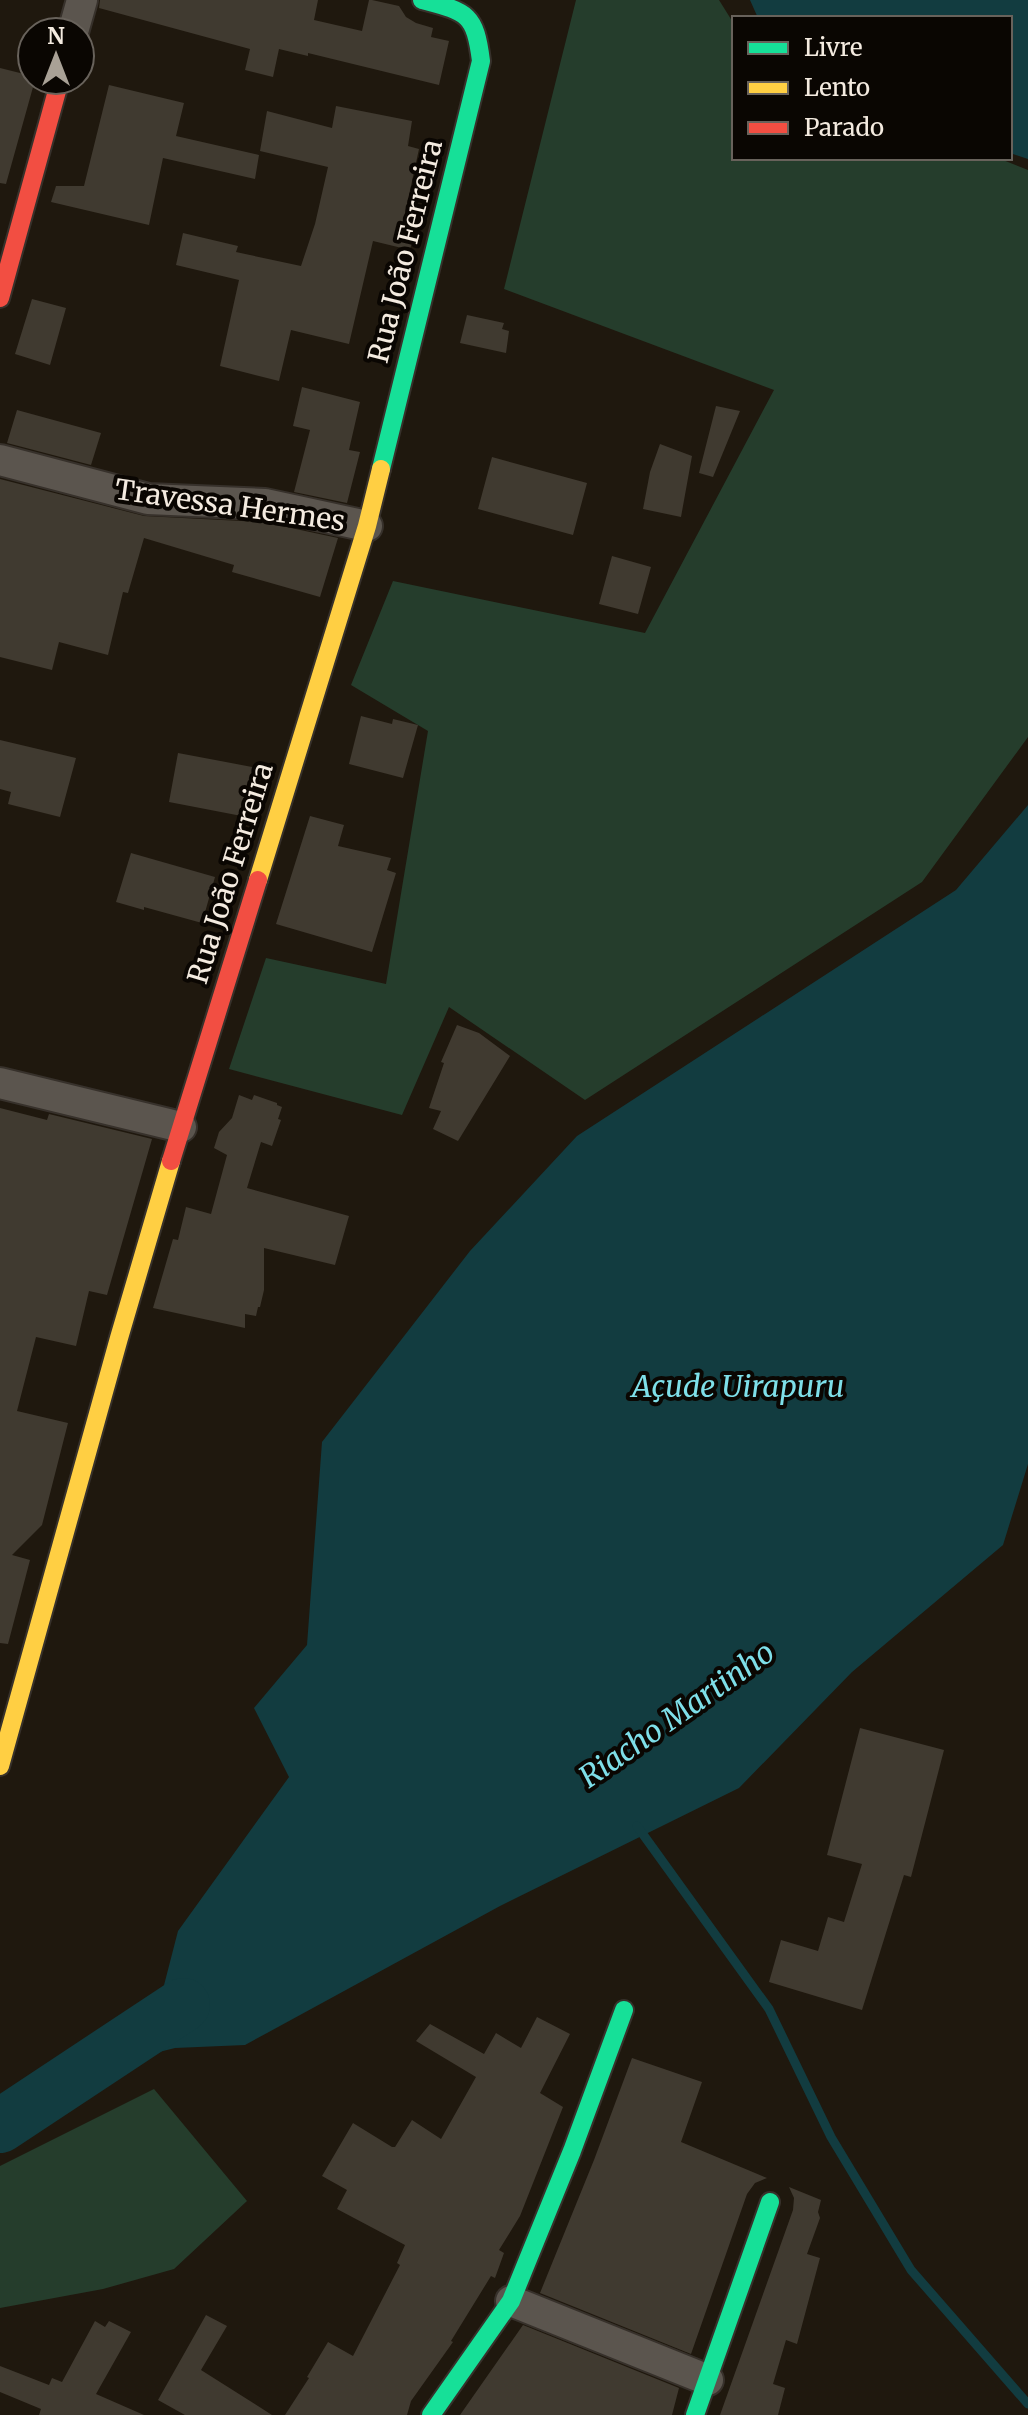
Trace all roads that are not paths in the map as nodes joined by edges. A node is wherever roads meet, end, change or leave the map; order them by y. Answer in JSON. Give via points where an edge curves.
{"nodes":[{"id":1,"x":422,"y":0,"type":"edge"},
{"id":2,"x":56,"y":96,"type":"edge"},
{"id":3,"x":0,"y":298,"type":"edge"},
{"id":4,"x":0,"y":460,"type":"edge"},
{"id":5,"x":367,"y":526,"type":"junction"},
{"id":6,"x":0,"y":1083,"type":"edge"},
{"id":7,"x":181,"y":1127,"type":"junction"},
{"id":8,"x":0,"y":1766,"type":"edge"},
{"id":9,"x":624,"y":2010,"type":"dead end"},
{"id":10,"x":770,"y":2202,"type":"dead end"},
{"id":11,"x":511,"y":2301,"type":"junction"},
{"id":12,"x":708,"y":2380,"type":"junction"},
{"id":13,"x":431,"y":2415,"type":"edge"},
{"id":14,"x":695,"y":2415,"type":"edge"}],
"edges":[{"from":1,"to":5,"type":"street","name":"Rua João Ferreira","via":[[465,13],[474,22],[481,61]]},
{"from":2,"to":3,"type":"street"},
{"from":4,"to":5,"type":"street","name":"Travessa Hermes","via":[[148,499],[265,504]]},
{"from":5,"to":7,"type":"street","name":"Rua João Ferreira"},
{"from":6,"to":7,"type":"street"},
{"from":7,"to":8,"type":"street","name":"Rua João Ferreira"},
{"from":9,"to":11,"type":"street"},
{"from":10,"to":12,"type":"street"},
{"from":11,"to":12,"type":"street"},
{"from":11,"to":13,"type":"street"},
{"from":12,"to":14,"type":"street"}]}
